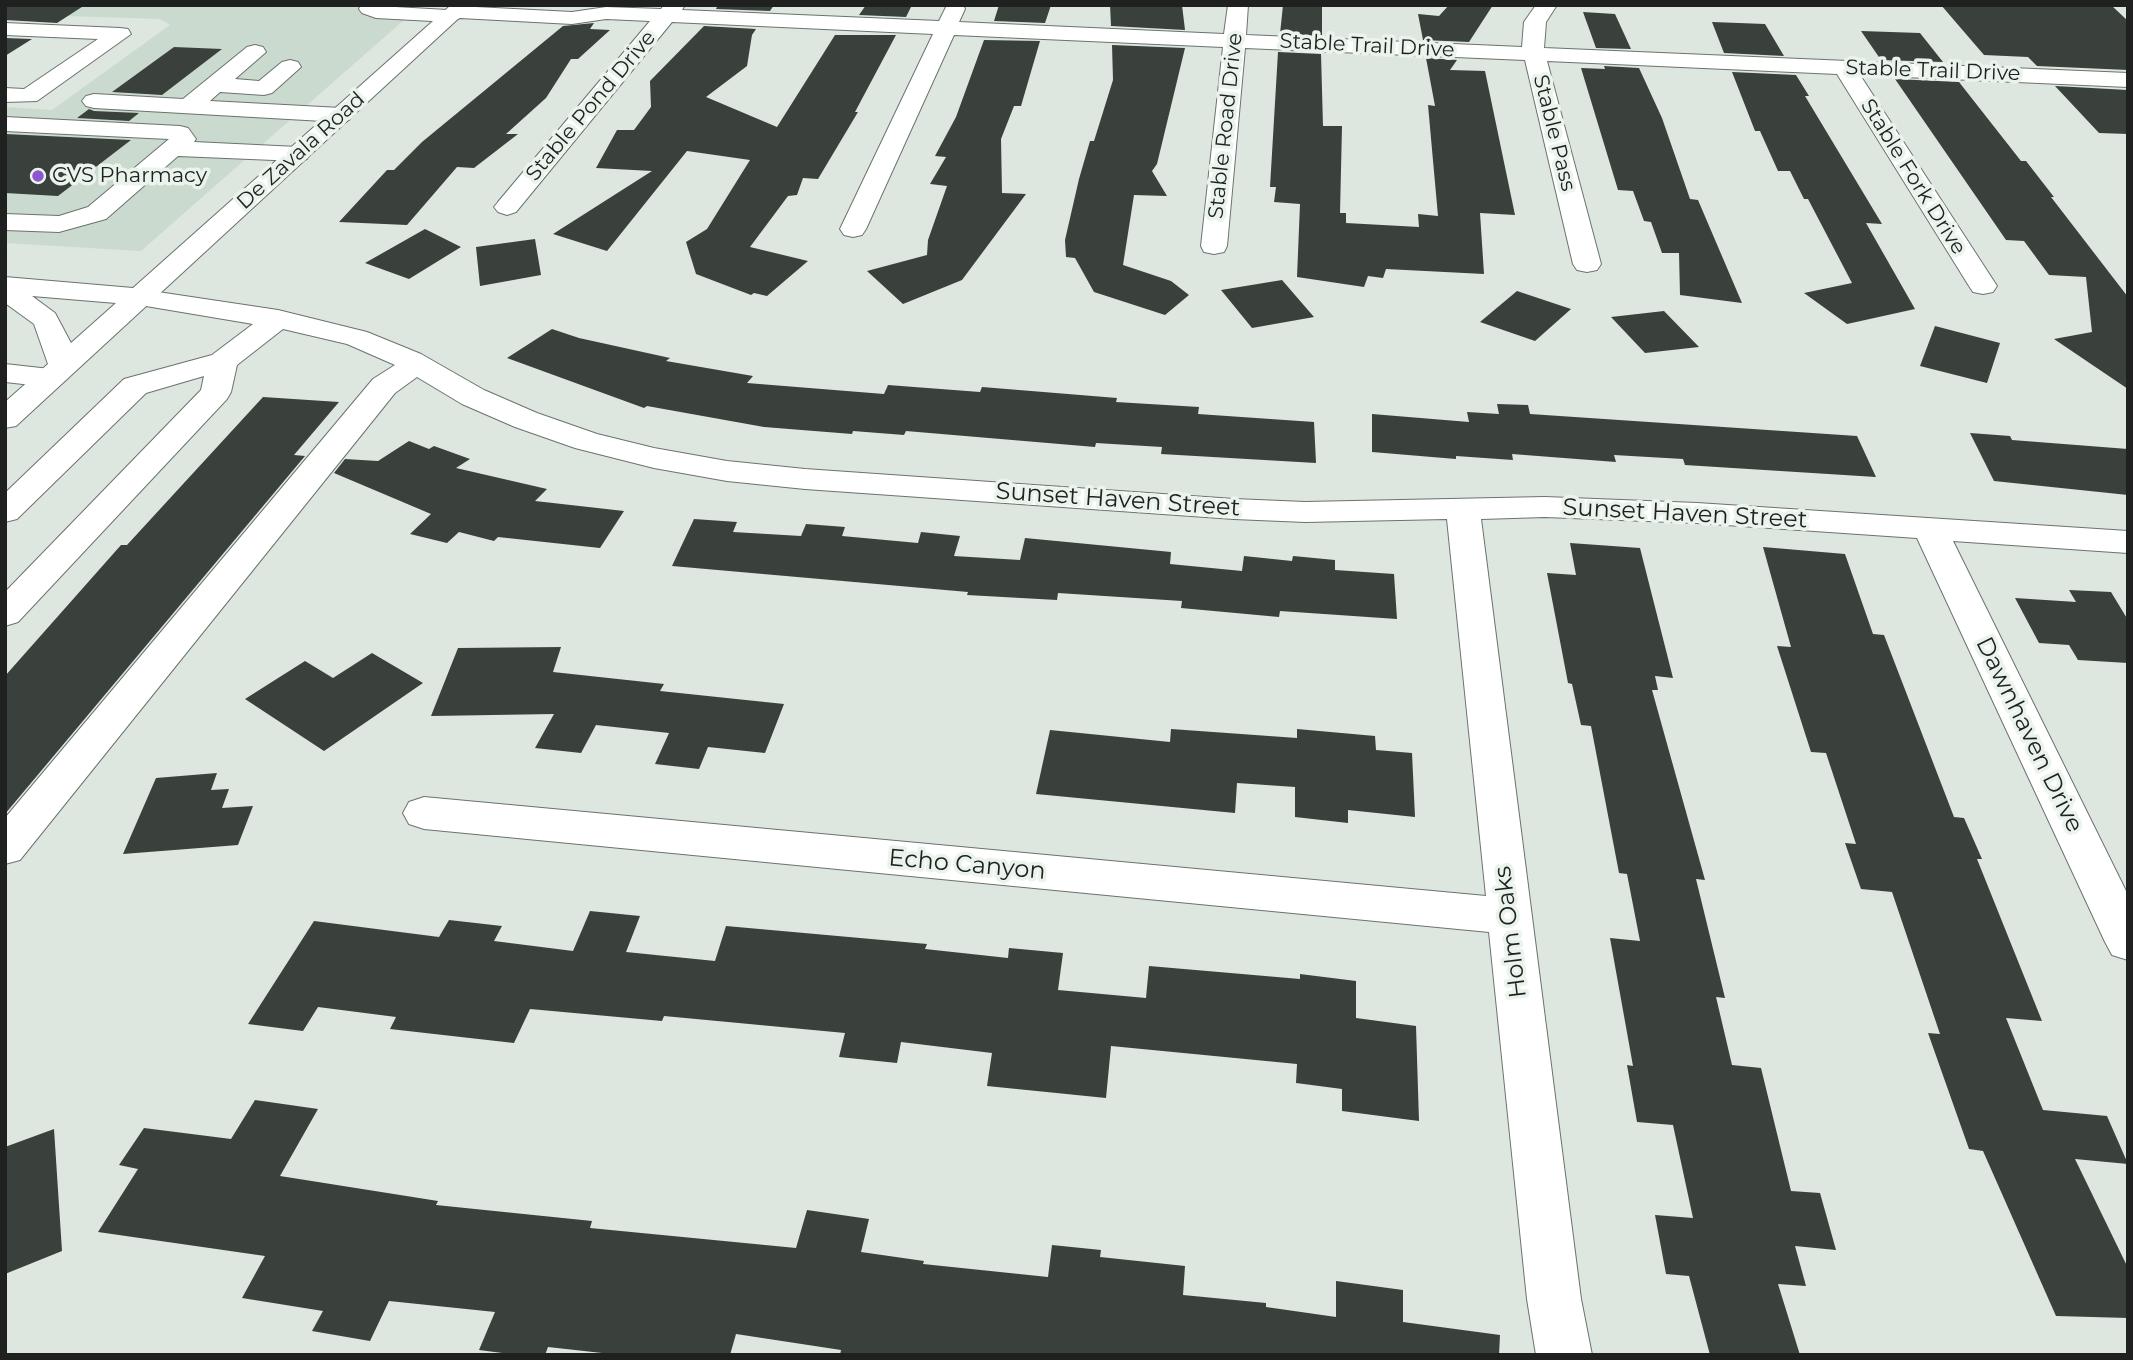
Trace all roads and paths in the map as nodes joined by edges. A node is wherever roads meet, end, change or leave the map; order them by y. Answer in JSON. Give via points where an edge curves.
{"nodes":[{"id":1,"x":371,"y":5,"type":"edge"},
{"id":2,"x":557,"y":5,"type":"edge"},
{"id":3,"x":957,"y":5,"type":"edge"},
{"id":4,"x":1238,"y":5,"type":"edge"},
{"id":5,"x":1547,"y":5,"type":"edge"},
{"id":6,"x":671,"y":10,"type":"edge"},
{"id":7,"x":37,"y":11,"type":"dead end"},
{"id":8,"x":457,"y":11,"type":"edge"},
{"id":9,"x":606,"y":13,"type":"junction"},
{"id":10,"x":946,"y":28,"type":"junction"},
{"id":11,"x":6,"y":30,"type":"edge"},
{"id":12,"x":1235,"y":41,"type":"junction"},
{"id":13,"x":255,"y":52,"type":"dead end"},
{"id":14,"x":1534,"y":54,"type":"junction"},
{"id":15,"x":290,"y":67,"type":"dead end"},
{"id":16,"x":1843,"y":67,"type":"junction"},
{"id":17,"x":2128,"y":80,"type":"edge"},
{"id":18,"x":215,"y":85,"type":"junction"},
{"id":19,"x":5,"y":95,"type":"edge"},
{"id":20,"x":94,"y":101,"type":"dead end"},
{"id":21,"x":190,"y":106,"type":"junction"},
{"id":22,"x":341,"y":115,"type":"junction"},
{"id":23,"x":5,"y":124,"type":"edge"},
{"id":24,"x":174,"y":149,"type":"junction"},
{"id":25,"x":298,"y":153,"type":"junction"},
{"id":26,"x":508,"y":207,"type":"dead end"},
{"id":27,"x":5,"y":222,"type":"edge"},
{"id":28,"x":853,"y":229,"type":"dead end"},
{"id":29,"x":1214,"y":246,"type":"dead end"},
{"id":30,"x":1587,"y":264,"type":"dead end"},
{"id":31,"x":1983,"y":286,"type":"dead end"},
{"id":32,"x":5,"y":287,"type":"edge"},
{"id":33,"x":138,"y":297,"type":"junction"},
{"id":34,"x":278,"y":319,"type":"junction"},
{"id":35,"x":223,"y":361,"type":"junction"},
{"id":36,"x":416,"y":364,"type":"junction"},
{"id":37,"x":57,"y":372,"type":"junction"},
{"id":38,"x":5,"y":373,"type":"edge"},
{"id":39,"x":5,"y":419,"type":"edge"},
{"id":40,"x":1463,"y":508,"type":"junction"},
{"id":41,"x":5,"y":512,"type":"edge"},
{"id":42,"x":1930,"y":528,"type":"junction"},
{"id":43,"x":2128,"y":542,"type":"edge"},
{"id":44,"x":5,"y":614,"type":"edge"},
{"id":45,"x":424,"y":813,"type":"dead end"},
{"id":46,"x":5,"y":848,"type":"edge"},
{"id":47,"x":2116,"y":895,"type":"edge"},
{"id":48,"x":1509,"y":916,"type":"junction"},
{"id":49,"x":2128,"y":942,"type":"edge"},
{"id":50,"x":1563,"y":1355,"type":"edge"}],
"edges":[{"from":1,"to":8,"type":"street","name":"Stable Trail Drive","via":[[369,9],[376,12]]},
{"from":2,"to":9,"type":"street","name":"Stable Trail Drive"},
{"from":3,"to":10,"type":"street"},
{"from":4,"to":12,"type":"street","name":"Stable Road Drive"},
{"from":5,"to":14,"type":"street","name":"Stable Pass","via":[[1531,33]]},
{"from":6,"to":9,"type":"street","name":"Stable Trail Drive"},
{"from":6,"to":10,"type":"street","name":"Stable Trail Drive"},
{"from":6,"to":26,"type":"street","name":"Stable Pond Drive"},
{"from":7,"to":11,"type":"street"},
{"from":8,"to":9,"type":"street","name":"Stable Trail Drive","via":[[572,18]]},
{"from":8,"to":22,"type":"street","name":"De Zavala Road"},
{"from":10,"to":12,"type":"street","name":"Stable Trail Drive"},
{"from":10,"to":28,"type":"street"},
{"from":11,"to":19,"type":"street","via":[[120,34],[30,96]]},
{"from":12,"to":14,"type":"street","name":"Stable Trail Drive"},
{"from":12,"to":29,"type":"street","name":"Stable Road Drive"},
{"from":13,"to":18,"type":"street"},
{"from":14,"to":16,"type":"street","name":"Stable Trail Drive"},
{"from":14,"to":30,"type":"street","name":"Stable Pass"},
{"from":15,"to":18,"type":"street","via":[[264,88]]},
{"from":16,"to":17,"type":"street","name":"Stable Trail Drive"},
{"from":16,"to":31,"type":"street","name":"Stable Fork Drive"},
{"from":18,"to":21,"type":"street"},
{"from":20,"to":21,"type":"street"},
{"from":21,"to":22,"type":"street"},
{"from":22,"to":25,"type":"street","name":"De Zavala Road"},
{"from":23,"to":24,"type":"street","via":[[180,134],[184,139]]},
{"from":24,"to":25,"type":"street"},
{"from":24,"to":27,"type":"street","via":[[97,213],[59,224]]},
{"from":25,"to":33,"type":"street","name":"De Zavala Road"},
{"from":32,"to":33,"type":"street","name":"Sunset Haven Street"},
{"from":32,"to":37,"type":"street","via":[[45,319],[53,332]]},
{"from":33,"to":34,"type":"street","name":"Sunset Haven Street"},
{"from":33,"to":37,"type":"street","name":"De Zavala Road"},
{"from":34,"to":35,"type":"street"},
{"from":34,"to":36,"type":"street","name":"Sunset Haven Street","via":[[357,338]]},
{"from":35,"to":41,"type":"street","via":[[135,386]]},
{"from":35,"to":44,"type":"street","via":[[216,392]]},
{"from":36,"to":40,"type":"street","name":"Sunset Haven Street","via":[[473,397],[526,420],[627,451],[727,471],[1234,509]]},
{"from":36,"to":46,"type":"street","via":[[384,386]]},
{"from":37,"to":38,"type":"street"},
{"from":37,"to":39,"type":"street","name":"De Zavala Road"},
{"from":40,"to":42,"type":"street","name":"Sunset Haven Street","via":[[1697,513]]},
{"from":40,"to":48,"type":"street","name":"Holm Oaks"},
{"from":42,"to":43,"type":"street","name":"Sunset Haven Street"},
{"from":42,"to":47,"type":"street","name":"Dawnhaven Drive"},
{"from":45,"to":48,"type":"street","name":"Echo Canyon"},
{"from":47,"to":49,"type":"street","name":"Dawnhaven Drive"},
{"from":48,"to":50,"type":"street","name":"Holm Oaks"}]}
